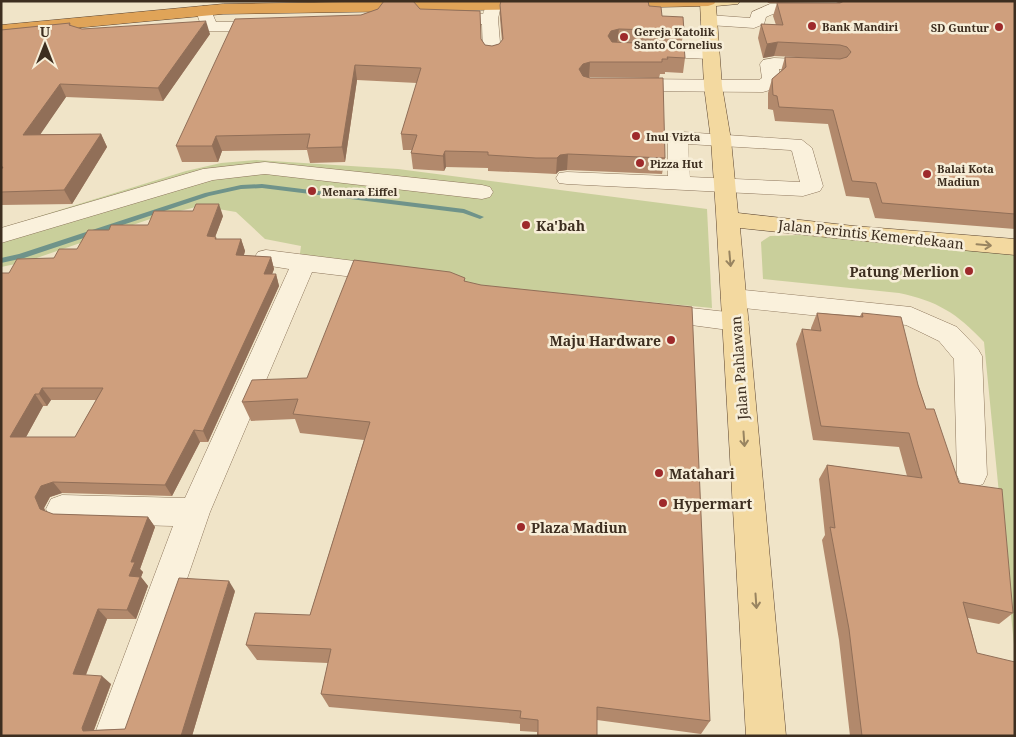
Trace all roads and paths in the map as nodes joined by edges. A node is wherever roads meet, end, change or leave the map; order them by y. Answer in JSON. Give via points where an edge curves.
{"nodes":[{"id":1,"x":732,"y":1,"type":"edge"},
{"id":2,"x":550,"y":4,"type":"edge"},
{"id":3,"x":597,"y":4,"type":"edge"},
{"id":4,"x":428,"y":6,"type":"joint"},
{"id":5,"x":380,"y":7,"type":"junction"},
{"id":6,"x":708,"y":8,"type":"edge"},
{"id":7,"x":827,"y":10,"type":"edge"},
{"id":8,"x":204,"y":11,"type":"junction"},
{"id":9,"x":492,"y":12,"type":"junction"},
{"id":10,"x":344,"y":23,"type":"edge"},
{"id":11,"x":286,"y":25,"type":"edge"},
{"id":12,"x":210,"y":28,"type":"junction"},
{"id":13,"x":1,"y":30,"type":"edge"},
{"id":14,"x":87,"y":35,"type":"edge"},
{"id":15,"x":626,"y":51,"type":"edge"},
{"id":16,"x":492,"y":54,"type":"edge"},
{"id":17,"x":710,"y":54,"type":"junction"},
{"id":18,"x":835,"y":66,"type":"edge"},
{"id":19,"x":608,"y":85,"type":"edge"},
{"id":20,"x":713,"y":86,"type":"junction"},
{"id":21,"x":721,"y":140,"type":"junction"},
{"id":22,"x":567,"y":178,"type":"dead end"},
{"id":23,"x":679,"y":183,"type":"junction"},
{"id":24,"x":724,"y":184,"type":"junction"},
{"id":25,"x":482,"y":192,"type":"dead end"},
{"id":26,"x":727,"y":219,"type":"junction"},
{"id":27,"x":1,"y":236,"type":"edge"},
{"id":28,"x":1015,"y":247,"type":"edge"},
{"id":29,"x":266,"y":258,"type":"edge"},
{"id":30,"x":304,"y":263,"type":"junction"},
{"id":31,"x":409,"y":276,"type":"edge"},
{"id":32,"x":628,"y":310,"type":"edge"},
{"id":33,"x":735,"y":310,"type":"junction"},
{"id":34,"x":972,"y":475,"type":"dead end"},
{"id":35,"x":62,"y":509,"type":"dead end"},
{"id":36,"x":194,"y":512,"type":"junction"},
{"id":37,"x":113,"y":736,"type":"edge"},
{"id":38,"x":766,"y":736,"type":"edge"}],
"edges":[{"from":1,"to":6,"type":"main road"},
{"from":2,"to":9,"type":"highway"},
{"from":3,"to":6,"type":"highway"},
{"from":4,"to":5,"type":"highway"},
{"from":4,"to":9,"type":"street","via":[[424,15],[427,19]]},
{"from":5,"to":8,"type":"highway"},
{"from":5,"to":10,"type":"street","via":[[369,21]]},
{"from":6,"to":7,"type":"street","via":[[754,23],[758,21],[758,15],[770,10]]},
{"from":6,"to":17,"type":"main road","name":"Jalan Pahlawan"},
{"from":8,"to":12,"type":"street"},
{"from":8,"to":13,"type":"highway"},
{"from":9,"to":16,"type":"street"},
{"from":11,"to":12,"type":"street"},
{"from":12,"to":14,"type":"street"},
{"from":15,"to":17,"type":"street"},
{"from":17,"to":20,"type":"main road","name":"Jalan Pahlawan"},
{"from":18,"to":20,"type":"street","via":[[774,63],[769,64],[772,80],[767,85]]},
{"from":19,"to":20,"type":"street"},
{"from":20,"to":21,"type":"main road","name":"Jalan Pahlawan"},
{"from":21,"to":23,"type":"street","via":[[678,138]]},
{"from":21,"to":24,"type":"main road","name":"Jalan Pahlawan"},
{"from":21,"to":24,"type":"street","via":[[798,145],[802,148],[812,186],[803,189]]},
{"from":22,"to":23,"type":"street"},
{"from":23,"to":24,"type":"street"},
{"from":24,"to":26,"type":"main road","name":"Jalan Pahlawan"},
{"from":25,"to":27,"type":"street","via":[[266,168],[239,170],[211,174]]},
{"from":26,"to":28,"type":"main road","name":"Jalan Perintis Kemerdekaan","one_way":true},
{"from":26,"to":33,"type":"main road","name":"Jalan Pahlawan","one_way":true},
{"from":29,"to":30,"type":"street"},
{"from":30,"to":31,"type":"street"},
{"from":30,"to":36,"type":"street"},
{"from":32,"to":33,"type":"street"},
{"from":33,"to":34,"type":"street","via":[[911,316],[948,334],[968,356]]},
{"from":33,"to":38,"type":"main road","name":"Jalan Pahlawan","one_way":true},
{"from":35,"to":36,"type":"street"},
{"from":36,"to":37,"type":"street"}]}
